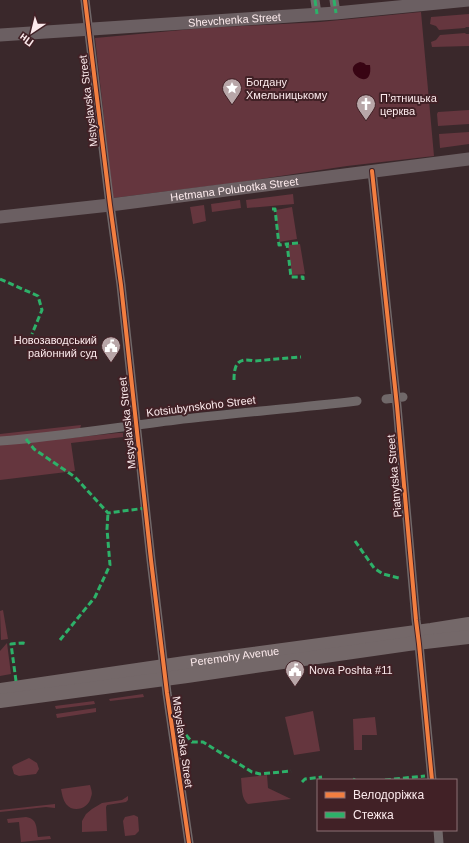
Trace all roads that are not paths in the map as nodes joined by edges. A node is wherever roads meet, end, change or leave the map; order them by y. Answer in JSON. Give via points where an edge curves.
{"nodes":[{"id":1,"x":85,"y":0,"type":"edge"},
{"id":2,"x":315,"y":0,"type":"edge"},
{"id":3,"x":469,"y":0,"type":"edge"},
{"id":4,"x":335,"y":6,"type":"edge"},
{"id":5,"x":317,"y":14,"type":"junction"},
{"id":6,"x":88,"y":29,"type":"junction"},
{"id":7,"x":0,"y":35,"type":"edge"},
{"id":8,"x":469,"y":159,"type":"edge"},
{"id":9,"x":372,"y":171,"type":"junction"},
{"id":10,"x":110,"y":205,"type":"junction"},
{"id":11,"x":0,"y":217,"type":"edge"},
{"id":12,"x":399,"y":397,"type":"junction"},
{"id":13,"x":386,"y":399,"type":"dead end"},
{"id":14,"x":357,"y":402,"type":"dead end"},
{"id":15,"x":136,"y":426,"type":"junction"},
{"id":16,"x":0,"y":441,"type":"edge"},
{"id":17,"x":469,"y":624,"type":"edge"},
{"id":18,"x":469,"y":637,"type":"edge"},
{"id":19,"x":418,"y":638,"type":"junction"},
{"id":20,"x":165,"y":672,"type":"junction"},
{"id":21,"x":0,"y":690,"type":"edge"},
{"id":22,"x":0,"y":701,"type":"edge"},
{"id":23,"x":432,"y":779,"type":"edge"},
{"id":24,"x":438,"y":831,"type":"edge"},
{"id":25,"x":189,"y":843,"type":"edge"},
{"id":26,"x":439,"y":843,"type":"edge"}],
"edges":[{"from":1,"to":6,"type":"street","name":"Mstyslavska Street"},
{"from":2,"to":5,"type":"street"},
{"from":3,"to":4,"type":"main road","name":"Shevchenka Street"},
{"from":4,"to":5,"type":"main road","name":"Shevchenka Street"},
{"from":5,"to":6,"type":"main road","name":"Shevchenka Street"},
{"from":6,"to":7,"type":"main road","name":"Shevchenka Street"},
{"from":6,"to":10,"type":"street","name":"Mstyslavska Street"},
{"from":8,"to":9,"type":"main road","name":"Hetmana Polubotka Street"},
{"from":9,"to":10,"type":"main road","name":"Hetmana Polubotka Street"},
{"from":9,"to":12,"type":"street","name":"Piatnytska Street"},
{"from":10,"to":11,"type":"main road","name":"Hetmana Polubotka Street"},
{"from":10,"to":15,"type":"street","name":"Mstyslavska Street"},
{"from":12,"to":13,"type":"street"},
{"from":12,"to":19,"type":"street","name":"Piatnytska Street"},
{"from":14,"to":15,"type":"street","name":"Kotsiubynskoho Street"},
{"from":15,"to":16,"type":"street","name":"Kotsiubynskoho Street"},
{"from":15,"to":20,"type":"street","name":"Mstyslavska Street"},
{"from":17,"to":19,"type":"main road","name":"Peremohy Avenue"},
{"from":18,"to":19,"type":"main road","name":"Peremohy Avenue"},
{"from":19,"to":20,"type":"main road","name":"Peremohy Avenue","via":[[408,644]]},
{"from":19,"to":23,"type":"street","name":"Piatnytska Street"},
{"from":20,"to":21,"type":"main road","name":"Peremohy Avenue"},
{"from":20,"to":22,"type":"main road","name":"Peremohy Avenue"},
{"from":20,"to":25,"type":"street","name":"Mstyslavska Street"},
{"from":24,"to":26,"type":"street"}]}
